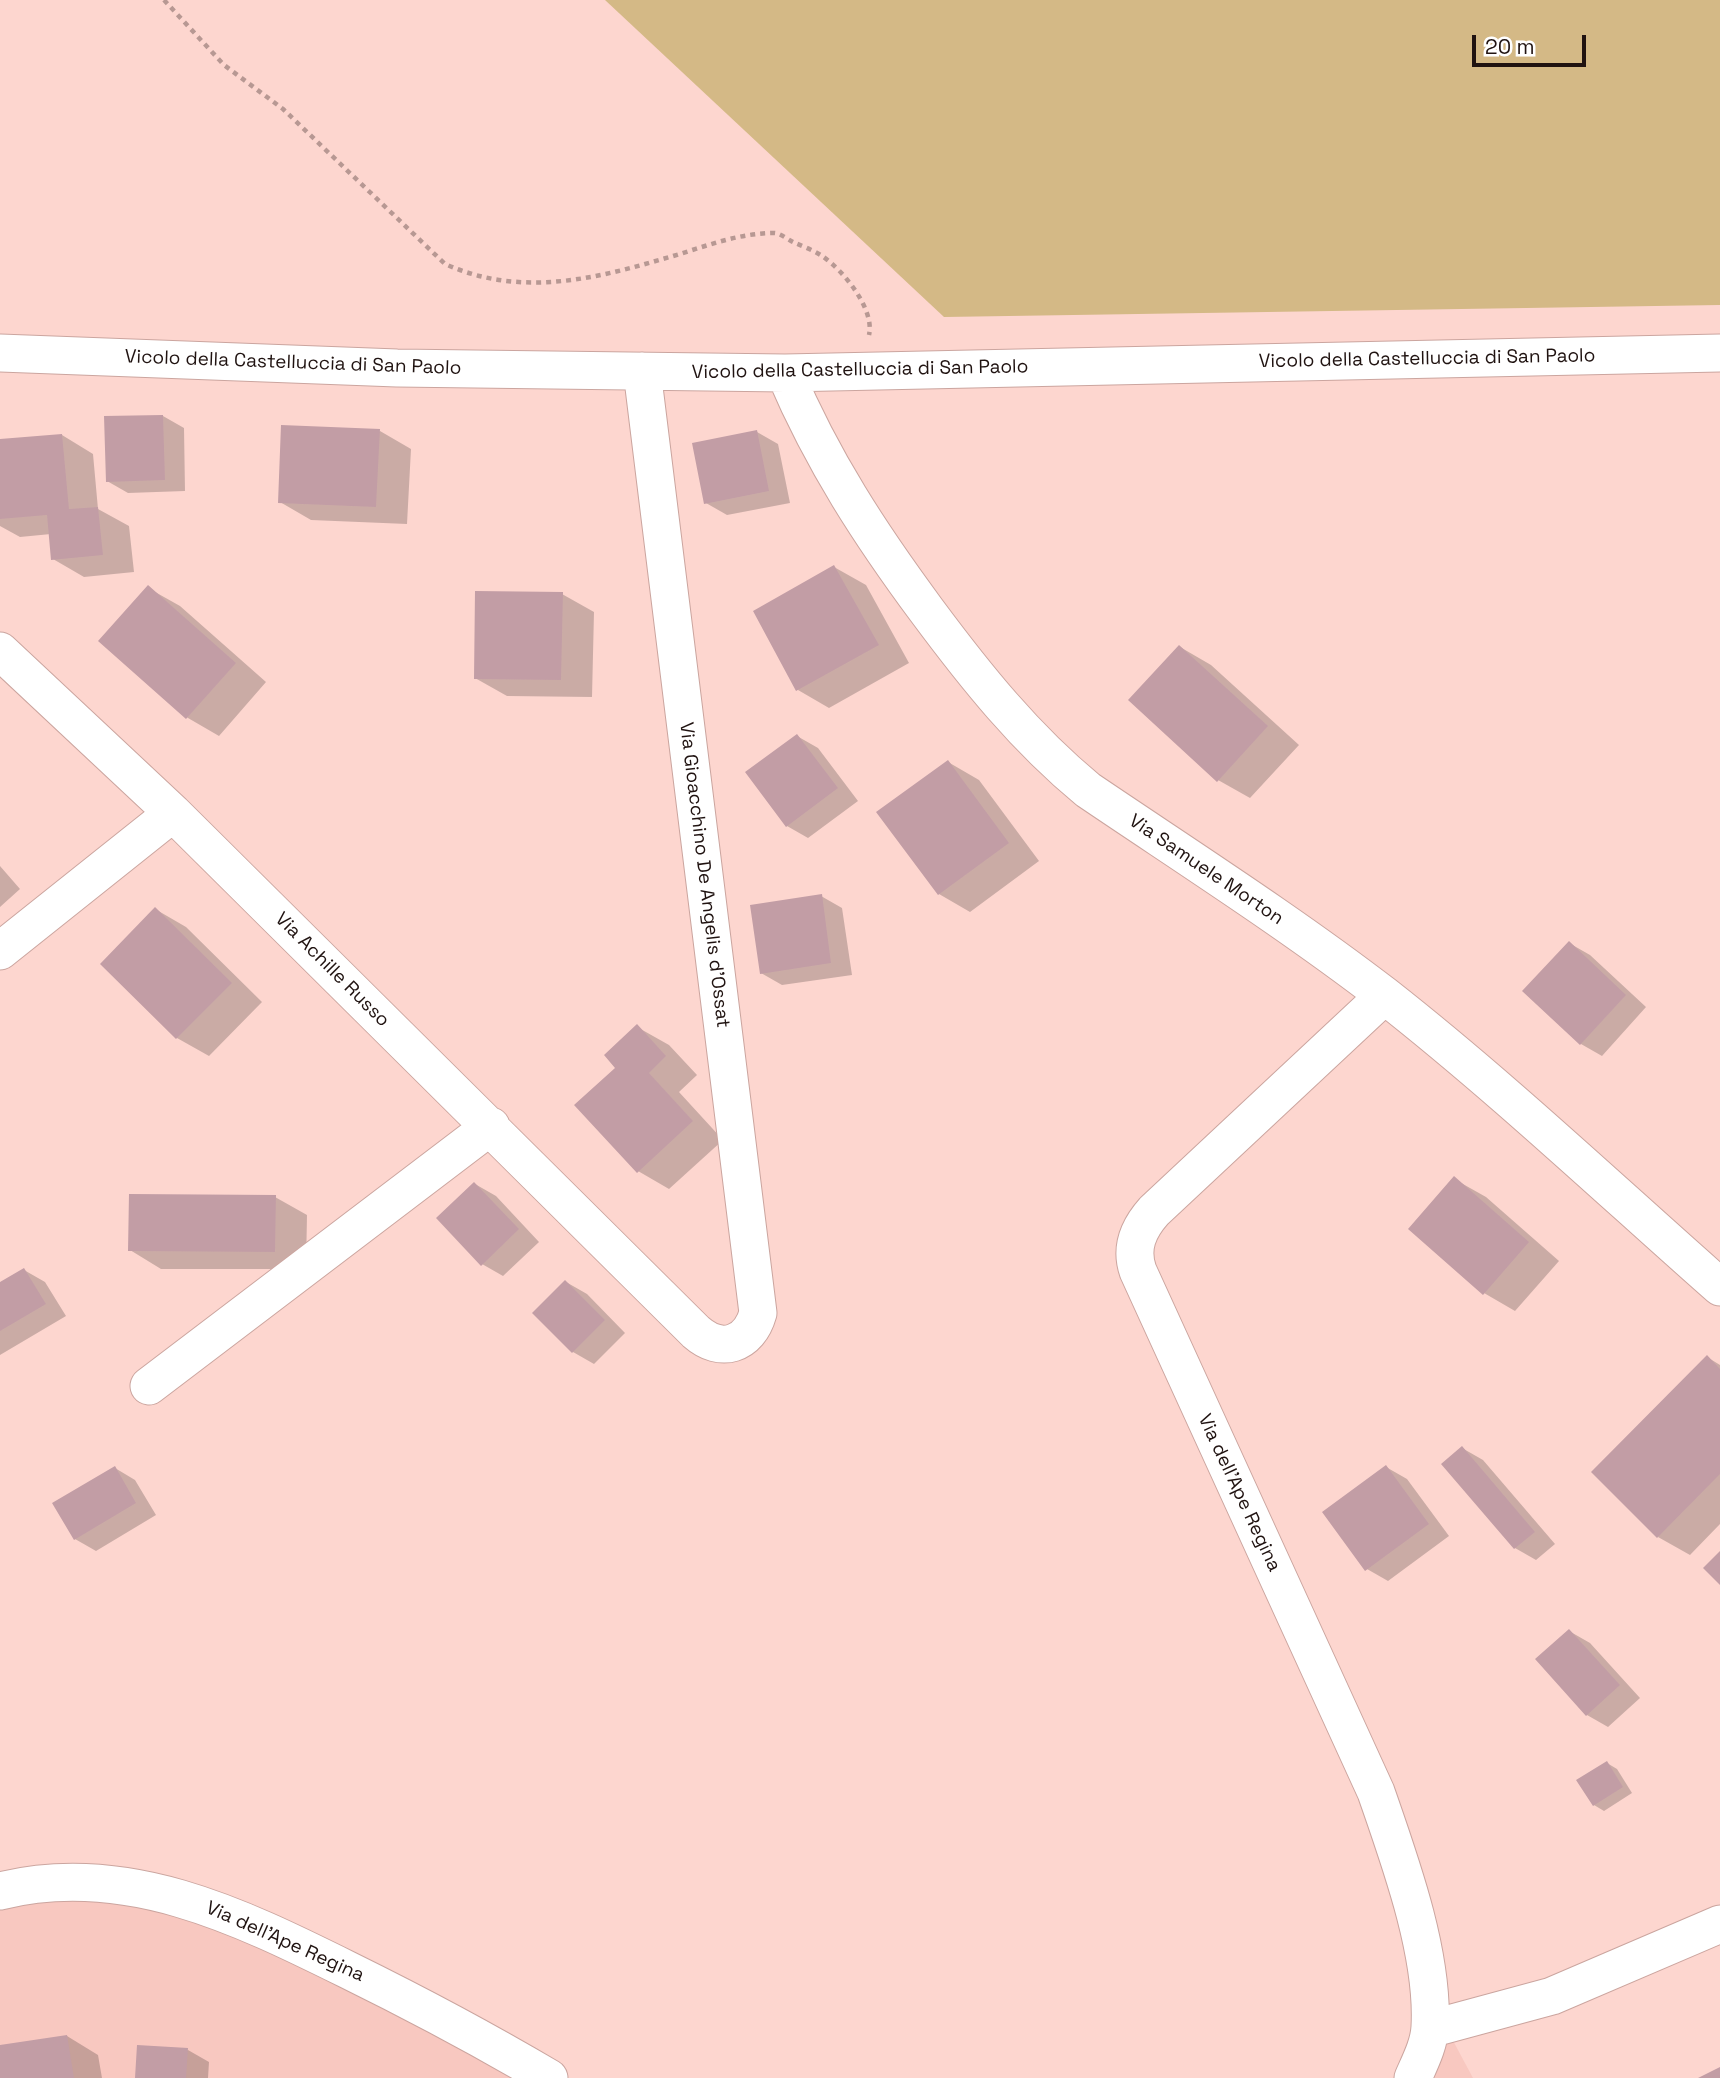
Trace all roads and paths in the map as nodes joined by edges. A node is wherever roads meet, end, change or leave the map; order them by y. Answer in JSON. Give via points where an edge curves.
{"nodes":[{"id":1,"x":164,"y":0,"type":"edge"},
{"id":2,"x":0,"y":353,"type":"edge"},
{"id":3,"x":1720,"y":353,"type":"edge"},
{"id":4,"x":642,"y":371,"type":"junction"},
{"id":5,"x":855,"y":372,"type":"junction"},
{"id":6,"x":785,"y":373,"type":"junction"},
{"id":7,"x":1,"y":654,"type":"edge"},
{"id":8,"x":173,"y":813,"type":"junction"},
{"id":9,"x":0,"y":951,"type":"edge"},
{"id":10,"x":1384,"y":996,"type":"junction"},
{"id":11,"x":491,"y":1126,"type":"junction"},
{"id":12,"x":1720,"y":1286,"type":"edge"},
{"id":13,"x":710,"y":1343,"type":"joint"},
{"id":14,"x":149,"y":1385,"type":"dead end"},
{"id":15,"x":0,"y":1891,"type":"edge"},
{"id":16,"x":1720,"y":1924,"type":"edge"},
{"id":17,"x":1430,"y":2029,"type":"junction"},
{"id":18,"x":549,"y":2078,"type":"edge"},
{"id":19,"x":1413,"y":2078,"type":"edge"}],
"edges":[{"from":1,"to":5,"type":"path","via":[[224,65],[283,109],[445,264],[471,276],[522,285],[582,280],[716,242],[776,233],[823,257],[867,313],[872,324]]},
{"from":2,"to":4,"type":"street","name":"Vicolo della Castelluccia di San Paolo","via":[[397,368]]},
{"from":3,"to":5,"type":"street","name":"Vicolo della Castelluccia di San Paolo"},
{"from":4,"to":6,"type":"street","name":"Vicolo della Castelluccia di San Paolo"},
{"from":4,"to":13,"type":"street","name":"Via Gioacchino De Angelis d'Ossat","via":[[758,1313],[742,1340],[723,1346]]},
{"from":5,"to":6,"type":"street","name":"Vicolo della Castelluccia di San Paolo"},
{"from":6,"to":10,"type":"street","name":"Via Samuele Morton","via":[[806,423],[851,504],[1017,726],[1088,790]]},
{"from":7,"to":8,"type":"street","name":"Via Achille Russo"},
{"from":8,"to":9,"type":"street"},
{"from":8,"to":11,"type":"street","name":"Via Achille Russo"},
{"from":10,"to":12,"type":"street","name":"Via Samuele Morton"},
{"from":10,"to":17,"type":"street","name":"Via dell'Ape Regina","via":[[1154,1211],[1138,1233],[1134,1256],[1376,1792],[1418,1931]]},
{"from":11,"to":13,"type":"street","name":"Via Achille Russo"},
{"from":11,"to":14,"type":"street"},
{"from":15,"to":18,"type":"street","name":"Via dell'Ape Regina","via":[[46,1882],[98,1881],[195,1901],[265,1929],[461,2025]]},
{"from":16,"to":17,"type":"street","via":[[1552,1996]]},
{"from":17,"to":19,"type":"street","name":"Via dell'Ape Regina"}]}
